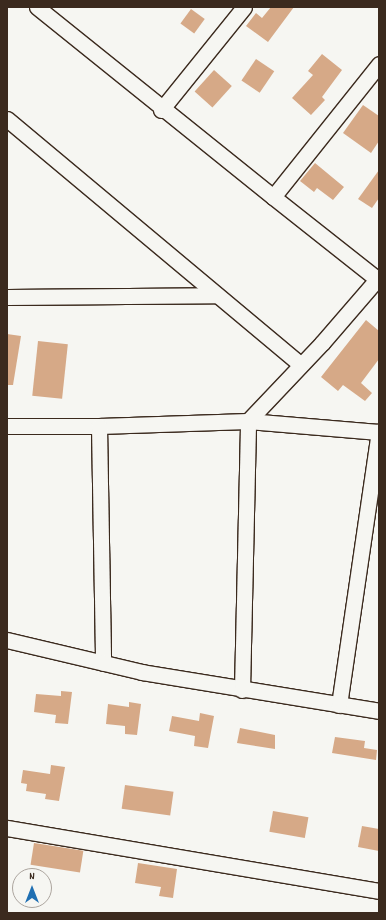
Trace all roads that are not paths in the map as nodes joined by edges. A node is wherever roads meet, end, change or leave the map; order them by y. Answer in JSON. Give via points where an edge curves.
{"nodes":[{"id":1,"x":37,"y":7,"type":"edge"},
{"id":2,"x":244,"y":7,"type":"edge"},
{"id":3,"x":379,"y":64,"type":"edge"},
{"id":4,"x":162,"y":110,"type":"junction"},
{"id":5,"x":7,"y":119,"type":"edge"},
{"id":6,"x":273,"y":197,"type":"junction"},
{"id":7,"x":378,"y":278,"type":"edge"},
{"id":8,"x":217,"y":295,"type":"junction"},
{"id":9,"x":7,"y":297,"type":"edge"},
{"id":10,"x":301,"y":365,"type":"junction"},
{"id":11,"x":248,"y":420,"type":"junction"},
{"id":12,"x":7,"y":426,"type":"edge"},
{"id":13,"x":99,"y":426,"type":"junction"},
{"id":14,"x":379,"y":432,"type":"edge"},
{"id":15,"x":7,"y":640,"type":"edge"},
{"id":16,"x":103,"y":663,"type":"junction"},
{"id":17,"x":242,"y":690,"type":"junction"},
{"id":18,"x":339,"y":705,"type":"junction"},
{"id":19,"x":379,"y":711,"type":"edge"},
{"id":20,"x":7,"y":828,"type":"edge"},
{"id":21,"x":379,"y":891,"type":"edge"}],
"edges":[{"from":1,"to":4,"type":"street"},
{"from":2,"to":4,"type":"street"},
{"from":3,"to":6,"type":"street"},
{"from":4,"to":6,"type":"street"},
{"from":5,"to":8,"type":"street"},
{"from":6,"to":7,"type":"street"},
{"from":7,"to":10,"type":"street"},
{"from":8,"to":9,"type":"street"},
{"from":8,"to":10,"type":"street"},
{"from":10,"to":11,"type":"street"},
{"from":11,"to":13,"type":"street"},
{"from":11,"to":14,"type":"street"},
{"from":11,"to":17,"type":"street"},
{"from":12,"to":13,"type":"street"},
{"from":13,"to":16,"type":"street"},
{"from":14,"to":18,"type":"street"},
{"from":15,"to":16,"type":"street"},
{"from":16,"to":17,"type":"street"},
{"from":17,"to":18,"type":"street"},
{"from":18,"to":19,"type":"street"},
{"from":20,"to":21,"type":"street"}]}
